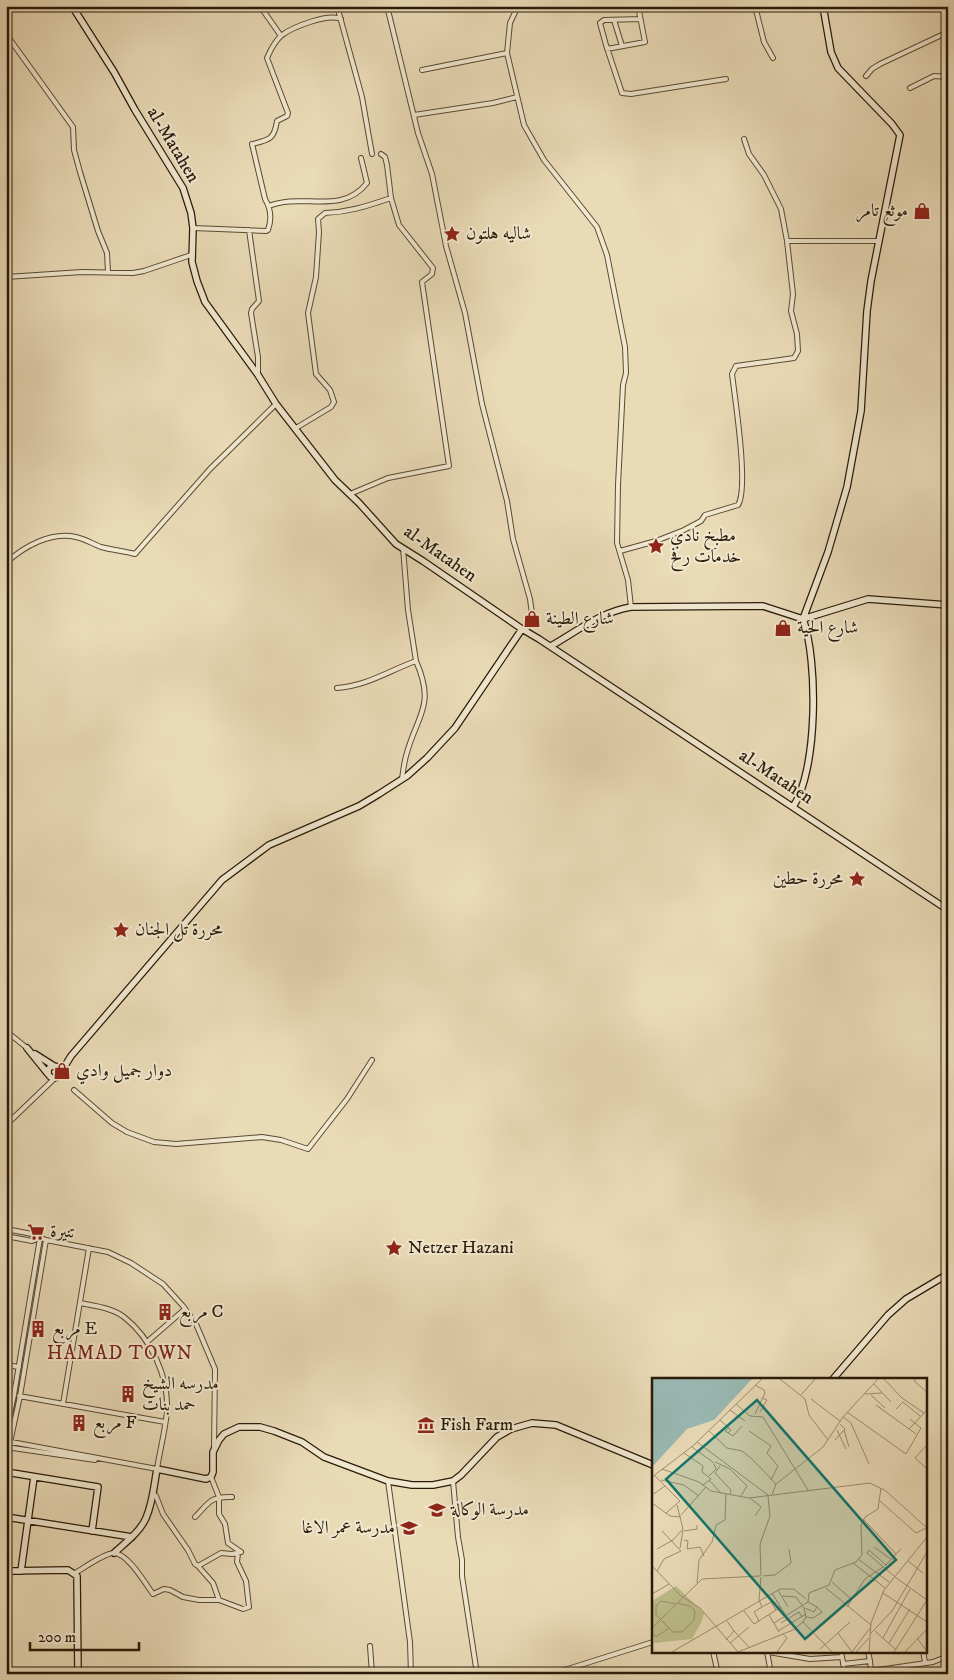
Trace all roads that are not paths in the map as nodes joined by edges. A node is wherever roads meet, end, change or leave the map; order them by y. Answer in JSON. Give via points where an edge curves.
{"nodes":[{"id":1,"x":72,"y":6,"type":"edge"},
{"id":2,"x":260,"y":6,"type":"edge"},
{"id":3,"x":337,"y":6,"type":"edge"},
{"id":4,"x":387,"y":6,"type":"edge"},
{"id":5,"x":518,"y":6,"type":"edge"},
{"id":6,"x":638,"y":6,"type":"edge"},
{"id":7,"x":755,"y":6,"type":"edge"},
{"id":8,"x":823,"y":6,"type":"edge"},
{"id":9,"x":341,"y":19,"type":"junction"},
{"id":10,"x":640,"y":19,"type":"junction"},
{"id":11,"x":614,"y":20,"type":"junction"},
{"id":12,"x":948,"y":32,"type":"edge"},
{"id":13,"x":6,"y":34,"type":"edge"},
{"id":14,"x":281,"y":36,"type":"junction"},
{"id":15,"x":622,"y":46,"type":"junction"},
{"id":16,"x":607,"y":48,"type":"junction"},
{"id":17,"x":507,"y":52,"type":"junction"},
{"id":18,"x":773,"y":58,"type":"dead end"},
{"id":19,"x":422,"y":70,"type":"dead end"},
{"id":20,"x":866,"y":76,"type":"dead end"},
{"id":21,"x":948,"y":77,"type":"edge"},
{"id":22,"x":726,"y":79,"type":"dead end"},
{"id":23,"x":910,"y":88,"type":"dead end"},
{"id":24,"x":517,"y":97,"type":"junction"},
{"id":25,"x":414,"y":115,"type":"junction"},
{"id":26,"x":744,"y":139,"type":"dead end"},
{"id":27,"x":372,"y":154,"type":"dead end"},
{"id":28,"x":381,"y":154,"type":"dead end"},
{"id":29,"x":361,"y":158,"type":"dead end"},
{"id":30,"x":391,"y":198,"type":"junction"},
{"id":31,"x":269,"y":206,"type":"junction"},
{"id":32,"x":193,"y":228,"type":"junction"},
{"id":33,"x":249,"y":230,"type":"junction"},
{"id":34,"x":787,"y":241,"type":"junction"},
{"id":35,"x":878,"y":241,"type":"junction"},
{"id":36,"x":192,"y":255,"type":"junction"},
{"id":37,"x":108,"y":272,"type":"junction"},
{"id":38,"x":6,"y":277,"type":"edge"},
{"id":39,"x":258,"y":375,"type":"junction"},
{"id":40,"x":276,"y":404,"type":"junction"},
{"id":41,"x":296,"y":428,"type":"junction"},
{"id":42,"x":350,"y":494,"type":"junction"},
{"id":43,"x":403,"y":548,"type":"junction"},
{"id":44,"x":620,"y":552,"type":"junction"},
{"id":45,"x":6,"y":564,"type":"edge"},
{"id":46,"x":948,"y":605,"type":"edge"},
{"id":47,"x":631,"y":607,"type":"junction"},
{"id":48,"x":803,"y":619,"type":"junction"},
{"id":49,"x":524,"y":630,"type":"junction"},
{"id":50,"x":551,"y":646,"type":"junction"},
{"id":51,"x":416,"y":661,"type":"junction"},
{"id":52,"x":337,"y":688,"type":"dead end"},
{"id":53,"x":401,"y":780,"type":"junction"},
{"id":54,"x":793,"y":807,"type":"junction"},
{"id":55,"x":948,"y":910,"type":"edge"},
{"id":56,"x":6,"y":1031,"type":"edge"},
{"id":57,"x":27,"y":1048,"type":"junction"},
{"id":58,"x":71,"y":1056,"type":"junction"},
{"id":59,"x":372,"y":1060,"type":"dead end"},
{"id":60,"x":55,"y":1066,"type":"junction"},
{"id":61,"x":53,"y":1075,"type":"junction"},
{"id":62,"x":74,"y":1090,"type":"dead end"},
{"id":63,"x":6,"y":1125,"type":"edge"},
{"id":64,"x":6,"y":1229,"type":"edge"},
{"id":65,"x":6,"y":1236,"type":"edge"},
{"id":66,"x":40,"y":1238,"type":"junction"},
{"id":67,"x":46,"y":1240,"type":"junction"},
{"id":68,"x":90,"y":1248,"type":"junction"},
{"id":69,"x":948,"y":1274,"type":"edge"},
{"id":70,"x":80,"y":1303,"type":"junction"},
{"id":71,"x":185,"y":1309,"type":"junction"},
{"id":72,"x":147,"y":1342,"type":"junction"},
{"id":73,"x":6,"y":1364,"type":"edge"},
{"id":74,"x":19,"y":1367,"type":"junction"},
{"id":75,"x":834,"y":1378,"type":"edge"},
{"id":76,"x":14,"y":1395,"type":"junction"},
{"id":77,"x":20,"y":1396,"type":"junction"},
{"id":78,"x":63,"y":1404,"type":"junction"},
{"id":79,"x":165,"y":1422,"type":"junction"},
{"id":80,"x":6,"y":1432,"type":"edge"},
{"id":81,"x":8,"y":1442,"type":"edge"},
{"id":82,"x":8,"y":1447,"type":"edge"},
{"id":83,"x":213,"y":1452,"type":"junction"},
{"id":84,"x":652,"y":1465,"type":"edge"},
{"id":85,"x":157,"y":1469,"type":"junction"},
{"id":86,"x":6,"y":1472,"type":"edge"},
{"id":87,"x":34,"y":1477,"type":"junction"},
{"id":88,"x":211,"y":1477,"type":"junction"},
{"id":89,"x":388,"y":1481,"type":"junction"},
{"id":90,"x":453,"y":1481,"type":"junction"},
{"id":91,"x":154,"y":1494,"type":"junction"},
{"id":92,"x":219,"y":1496,"type":"junction"},
{"id":93,"x":232,"y":1498,"type":"dead end"},
{"id":94,"x":6,"y":1517,"type":"edge"},
{"id":95,"x":195,"y":1518,"type":"dead end"},
{"id":96,"x":28,"y":1520,"type":"junction"},
{"id":97,"x":92,"y":1531,"type":"junction"},
{"id":98,"x":132,"y":1537,"type":"junction"},
{"id":99,"x":114,"y":1553,"type":"junction"},
{"id":100,"x":238,"y":1553,"type":"junction"},
{"id":101,"x":198,"y":1566,"type":"junction"},
{"id":102,"x":6,"y":1571,"type":"edge"},
{"id":103,"x":21,"y":1571,"type":"junction"},
{"id":104,"x":75,"y":1573,"type":"junction"},
{"id":105,"x":219,"y":1600,"type":"junction"},
{"id":106,"x":652,"y":1642,"type":"edge"},
{"id":107,"x":370,"y":1646,"type":"dead end"},
{"id":108,"x":713,"y":1652,"type":"edge"},
{"id":109,"x":765,"y":1652,"type":"edge"},
{"id":110,"x":841,"y":1652,"type":"edge"},
{"id":111,"x":868,"y":1652,"type":"edge"},
{"id":112,"x":923,"y":1652,"type":"edge"},
{"id":113,"x":948,"y":1656,"type":"edge"},
{"id":114,"x":842,"y":1657,"type":"junction"},
{"id":115,"x":870,"y":1661,"type":"junction"},
{"id":116,"x":925,"y":1662,"type":"junction"},
{"id":117,"x":843,"y":1664,"type":"junction"},
{"id":118,"x":78,"y":1674,"type":"edge"},
{"id":119,"x":372,"y":1674,"type":"edge"},
{"id":120,"x":412,"y":1674,"type":"edge"},
{"id":121,"x":477,"y":1674,"type":"edge"},
{"id":122,"x":552,"y":1674,"type":"edge"},
{"id":123,"x":718,"y":1674,"type":"edge"},
{"id":124,"x":771,"y":1674,"type":"edge"},
{"id":125,"x":844,"y":1674,"type":"edge"}],
"edges":[{"from":1,"to":32,"type":"street","name":"al-Matahen","via":[[180,182]]},
{"from":2,"to":14,"type":"street"},
{"from":3,"to":9,"type":"street"},
{"from":4,"to":25,"type":"street"},
{"from":5,"to":17,"type":"street","via":[[510,22]]},
{"from":6,"to":10,"type":"street"},
{"from":7,"to":18,"type":"street","via":[[764,42]]},
{"from":8,"to":35,"type":"street","via":[[831,52],[838,68],[900,135]]},
{"from":9,"to":14,"type":"street","via":[[322,19]]},
{"from":9,"to":27,"type":"street","via":[[362,97]]},
{"from":10,"to":11,"type":"street"},
{"from":10,"to":15,"type":"street","via":[[645,42]]},
{"from":11,"to":15,"type":"street"},
{"from":11,"to":16,"type":"street","via":[[600,23]]},
{"from":12,"to":20,"type":"street","via":[[880,64]]},
{"from":13,"to":37,"type":"street","via":[[73,127],[74,150],[105,246]]},
{"from":14,"to":31,"type":"street","via":[[267,58],[288,115],[279,119],[276,133],[270,138],[252,144]]},
{"from":15,"to":16,"type":"street"},
{"from":16,"to":22,"type":"street","via":[[622,93]]},
{"from":17,"to":19,"type":"street"},
{"from":17,"to":24,"type":"street"},
{"from":21,"to":23,"type":"street","via":[[934,76]]},
{"from":24,"to":25,"type":"street"},
{"from":24,"to":44,"type":"street","via":[[525,129],[544,160],[597,227],[607,255],[625,347],[618,485],[617,543]]},
{"from":25,"to":49,"type":"street","via":[[432,174],[446,246],[465,313],[482,404],[530,600],[532,614]]},
{"from":26,"to":34,"type":"street","via":[[749,154],[781,209]]},
{"from":28,"to":30,"type":"street","via":[[387,165]]},
{"from":29,"to":31,"type":"street","via":[[367,183],[347,199],[284,202]]},
{"from":30,"to":41,"type":"street","via":[[364,208],[325,212],[318,219],[316,277],[308,313],[316,374],[330,390],[334,402]]},
{"from":30,"to":42,"type":"street","via":[[399,225],[433,268],[432,274],[422,282],[449,466],[388,478]]},
{"from":31,"to":33,"type":"street","via":[[268,230]]},
{"from":32,"to":33,"type":"street"},
{"from":32,"to":36,"type":"street","name":"al-Matahen"},
{"from":33,"to":39,"type":"street","via":[[259,301],[251,313]]},
{"from":34,"to":35,"type":"street"},
{"from":34,"to":44,"type":"street","via":[[793,294],[791,311],[798,334],[798,352],[794,358],[736,366],[732,374],[740,431],[742,499],[738,505],[705,515],[701,521],[684,530]]},
{"from":35,"to":48,"type":"street","via":[[867,311],[860,411],[848,479],[828,552]]},
{"from":36,"to":37,"type":"street","via":[[144,271]]},
{"from":36,"to":39,"type":"street","name":"al-Matahen","via":[[205,302]]},
{"from":37,"to":38,"type":"street"},
{"from":39,"to":40,"type":"street","name":"al-Matahen"},
{"from":40,"to":41,"type":"street","name":"al-Matahen"},
{"from":40,"to":45,"type":"street","via":[[210,468],[135,554],[101,547],[76,537],[55,536],[37,542]]},
{"from":41,"to":42,"type":"street","name":"al-Matahen","via":[[335,480]]},
{"from":42,"to":43,"type":"street","name":"al-Matahen"},
{"from":43,"to":49,"type":"street","name":"al-Matahen"},
{"from":43,"to":51,"type":"street"},
{"from":44,"to":47,"type":"street"},
{"from":46,"to":48,"type":"street","via":[[868,599]]},
{"from":47,"to":48,"type":"street","via":[[763,606]]},
{"from":47,"to":50,"type":"street","via":[[590,622]]},
{"from":48,"to":54,"type":"street","via":[[811,652],[813,732],[804,782]]},
{"from":49,"to":50,"type":"street","name":"al-Matahen"},
{"from":49,"to":53,"type":"street","via":[[455,728]]},
{"from":50,"to":54,"type":"street","name":"al-Matahen"},
{"from":51,"to":52,"type":"street","via":[[363,684]]},
{"from":51,"to":53,"type":"street","via":[[423,678],[425,701],[406,754]]},
{"from":53,"to":58,"type":"street","via":[[359,806],[269,845],[222,880]]},
{"from":54,"to":55,"type":"street","name":"al-Matahen"},
{"from":56,"to":57,"type":"street"},
{"from":57,"to":60,"type":"street"},
{"from":57,"to":61,"type":"street"},
{"from":58,"to":60,"type":"street"},
{"from":58,"to":61,"type":"street"},
{"from":59,"to":62,"type":"street","via":[[308,1149],[262,1137],[176,1144],[154,1142],[112,1123]]},
{"from":60,"to":61,"type":"street","via":[[59,1069]]},
{"from":60,"to":61,"type":"street","via":[[49,1068]]},
{"from":61,"to":63,"type":"street","via":[[50,1083]]},
{"from":64,"to":66,"type":"street"},
{"from":65,"to":66,"type":"street","via":[[32,1241]]},
{"from":66,"to":67,"type":"street"},
{"from":66,"to":74,"type":"street"},
{"from":67,"to":68,"type":"street"},
{"from":67,"to":77,"type":"street"},
{"from":68,"to":70,"type":"street"},
{"from":68,"to":71,"type":"street","via":[[131,1263],[162,1284]]},
{"from":69,"to":75,"type":"street","via":[[906,1299],[888,1315]]},
{"from":70,"to":72,"type":"street","via":[[107,1308],[124,1317]]},
{"from":70,"to":78,"type":"street"},
{"from":71,"to":72,"type":"street"},
{"from":71,"to":83,"type":"street","via":[[196,1324],[215,1369]]},
{"from":72,"to":79,"type":"street","via":[[165,1383]]},
{"from":73,"to":74,"type":"street"},
{"from":74,"to":76,"type":"street"},
{"from":76,"to":77,"type":"street"},
{"from":76,"to":80,"type":"street"},
{"from":77,"to":78,"type":"street"},
{"from":77,"to":81,"type":"street"},
{"from":78,"to":79,"type":"street"},
{"from":79,"to":85,"type":"street"},
{"from":81,"to":82,"type":"street"},
{"from":81,"to":85,"type":"street"},
{"from":82,"to":85,"type":"street"},
{"from":83,"to":88,"type":"street"},
{"from":83,"to":89,"type":"street","via":[[219,1440],[231,1430],[260,1427],[289,1436],[324,1456]]},
{"from":84,"to":90,"type":"street","via":[[556,1425],[532,1423],[498,1436]]},
{"from":85,"to":88,"type":"street"},
{"from":85,"to":91,"type":"street"},
{"from":86,"to":87,"type":"street"},
{"from":87,"to":96,"type":"street"},
{"from":87,"to":97,"type":"street","via":[[98,1487]]},
{"from":88,"to":92,"type":"street"},
{"from":89,"to":90,"type":"street","via":[[412,1485]]},
{"from":89,"to":120,"type":"street"},
{"from":90,"to":121,"type":"street","via":[[462,1576]]},
{"from":91,"to":98,"type":"street","via":[[146,1519]]},
{"from":91,"to":101,"type":"street","via":[[163,1514]]},
{"from":92,"to":93,"type":"street"},
{"from":92,"to":95,"type":"street"},
{"from":92,"to":100,"type":"street","via":[[219,1514],[225,1524],[228,1543],[241,1552]]},
{"from":94,"to":96,"type":"street"},
{"from":96,"to":97,"type":"street"},
{"from":96,"to":103,"type":"street"},
{"from":97,"to":98,"type":"street"},
{"from":98,"to":99,"type":"street"},
{"from":99,"to":104,"type":"street"},
{"from":99,"to":105,"type":"street","via":[[124,1557],[153,1594],[170,1590],[183,1597]]},
{"from":100,"to":101,"type":"street","via":[[221,1553]]},
{"from":100,"to":105,"type":"street","via":[[249,1607]]},
{"from":101,"to":105,"type":"street","via":[[212,1583]]},
{"from":102,"to":103,"type":"street"},
{"from":103,"to":104,"type":"street","via":[[68,1570]]},
{"from":104,"to":118,"type":"street","via":[[78,1581]]},
{"from":106,"to":122,"type":"street"},
{"from":107,"to":119,"type":"street"},
{"from":108,"to":123,"type":"street"},
{"from":109,"to":114,"type":"street","via":[[810,1660]]},
{"from":109,"to":124,"type":"street"},
{"from":110,"to":114,"type":"street"},
{"from":111,"to":115,"type":"street"},
{"from":112,"to":116,"type":"street"},
{"from":113,"to":116,"type":"street"},
{"from":114,"to":117,"type":"street"},
{"from":115,"to":116,"type":"street","via":[[872,1671]]},
{"from":115,"to":117,"type":"street"},
{"from":117,"to":125,"type":"street"}]}
